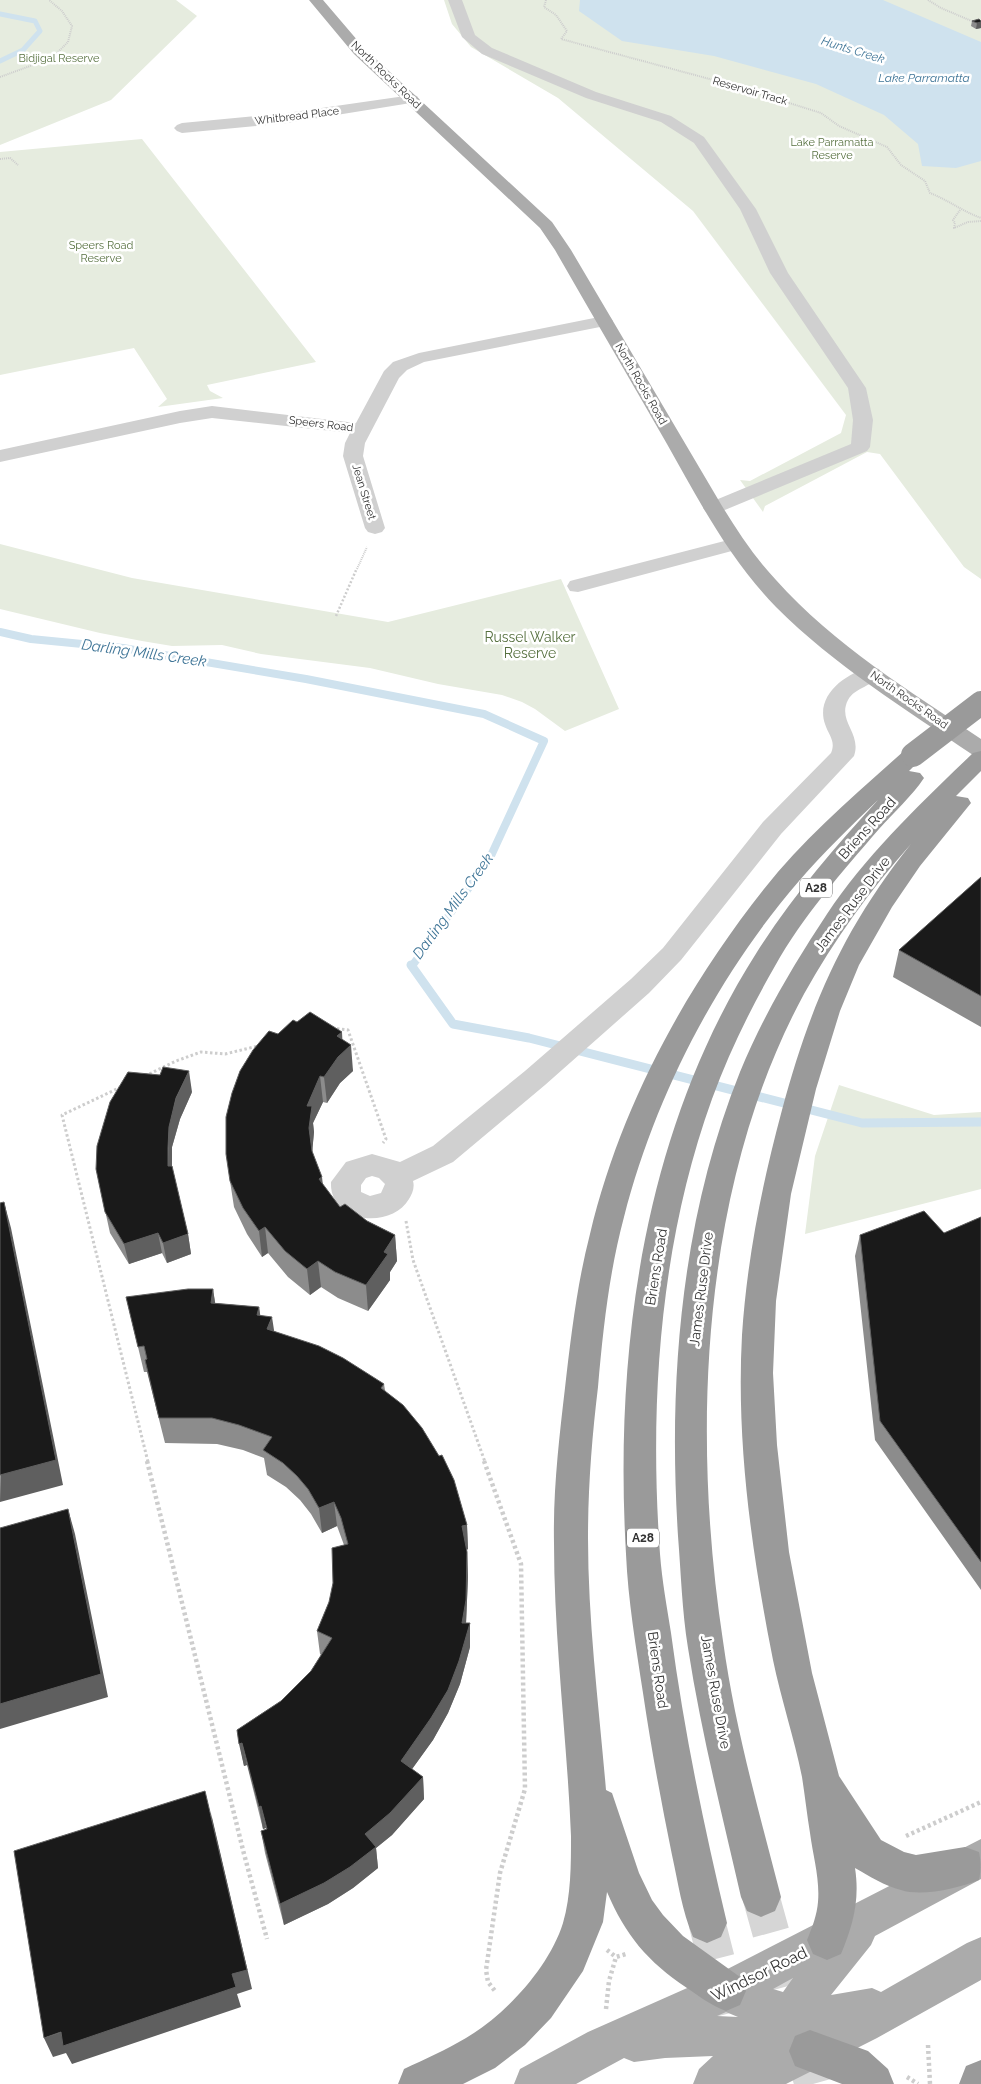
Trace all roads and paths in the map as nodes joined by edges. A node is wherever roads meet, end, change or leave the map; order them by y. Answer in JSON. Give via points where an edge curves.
{"nodes":[{"id":1,"x":48,"y":0,"type":"edge"},
{"id":2,"x":316,"y":0,"type":"edge"},
{"id":3,"x":455,"y":0,"type":"edge"},
{"id":4,"x":546,"y":0,"type":"edge"},
{"id":5,"x":928,"y":0,"type":"edge"},
{"id":6,"x":981,"y":25,"type":"edge"},
{"id":7,"x":0,"y":77,"type":"edge"},
{"id":8,"x":412,"y":100,"type":"junction"},
{"id":9,"x":182,"y":128,"type":"dead end"},
{"id":10,"x":0,"y":159,"type":"edge"},
{"id":11,"x":18,"y":165,"type":"dead end"},
{"id":12,"x":960,"y":210,"type":"junction"},
{"id":13,"x":981,"y":219,"type":"edge"},
{"id":14,"x":604,"y":321,"type":"junction"},
{"id":15,"x":362,"y":429,"type":"junction"},
{"id":16,"x":0,"y":456,"type":"edge"},
{"id":17,"x":714,"y":508,"type":"junction"},
{"id":18,"x":375,"y":528,"type":"joint"},
{"id":19,"x":736,"y":544,"type":"junction"},
{"id":20,"x":578,"y":586,"type":"dead end"},
{"id":21,"x":336,"y":616,"type":"dead end"},
{"id":22,"x":871,"y":674,"type":"junction"},
{"id":23,"x":981,"y":703,"type":"edge"},
{"id":24,"x":981,"y":750,"type":"edge"},
{"id":25,"x":981,"y":758,"type":"edge"},
{"id":26,"x":919,"y":760,"type":"junction"},
{"id":27,"x":967,"y":784,"type":"edge"},
{"id":28,"x":325,"y":1030,"type":"edge"},
{"id":29,"x":261,"y":1045,"type":"edge"},
{"id":30,"x":141,"y":1077,"type":"edge"},
{"id":31,"x":123,"y":1086,"type":"edge"},
{"id":32,"x":379,"y":1150,"type":"dead end"},
{"id":33,"x":397,"y":1176,"type":"dead end"},
{"id":34,"x":404,"y":1215,"type":"dead end"},
{"id":35,"x":585,"y":1759,"type":"junction"},
{"id":36,"x":820,"y":1776,"type":"junction"},
{"id":37,"x":973,"y":1862,"type":"edge"},
{"id":38,"x":761,"y":1897,"type":"tunnel mouth"},
{"id":39,"x":871,"y":1915,"type":"junction"},
{"id":40,"x":707,"y":1923,"type":"tunnel mouth"},
{"id":41,"x":267,"y":1939,"type":"dead end"},
{"id":42,"x":827,"y":1940,"type":"junction"},
{"id":43,"x":605,"y":1948,"type":"dead end"},
{"id":44,"x":616,"y":1957,"type":"dead end"},
{"id":45,"x":981,"y":1957,"type":"edge"},
{"id":46,"x":726,"y":1991,"type":"junction"},
{"id":47,"x":495,"y":1992,"type":"dead end"},
{"id":48,"x":902,"y":2002,"type":"junction"},
{"id":49,"x":774,"y":2027,"type":"junction"},
{"id":50,"x":928,"y":2045,"type":"dead end"},
{"id":51,"x":603,"y":2047,"type":"junction"},
{"id":52,"x":810,"y":2051,"type":"junction"},
{"id":53,"x":889,"y":2080,"type":"edge"},
{"id":54,"x":419,"y":2084,"type":"edge"},
{"id":55,"x":535,"y":2084,"type":"edge"},
{"id":56,"x":714,"y":2084,"type":"edge"},
{"id":57,"x":740,"y":2084,"type":"edge"},
{"id":58,"x":918,"y":2084,"type":"edge"},
{"id":59,"x":930,"y":2084,"type":"edge"}],
"edges":[{"from":1,"to":7,"type":"path","via":[[72,26],[68,42],[52,58]]},
{"from":2,"to":8,"type":"main road","name":"North Rocks Road","via":[[359,52]]},
{"from":3,"to":17,"type":"street","via":[[469,37],[487,51],[590,95],[666,120],[699,140],[748,209],[779,274],[857,388],[863,420],[860,447]]},
{"from":4,"to":12,"type":"path","name":"Reservoir Track","via":[[544,7],[556,15],[567,31],[560,39],[821,113],[839,126],[887,148],[901,165],[925,181],[930,193]]},
{"from":5,"to":6,"type":"path"},
{"from":8,"to":9,"type":"street","name":"Whitbread Place","via":[[287,118]]},
{"from":8,"to":14,"type":"main road","name":"North Rocks Road","via":[[546,225]]},
{"from":10,"to":11,"type":"path","via":[[10,158]]},
{"from":12,"to":13,"type":"path","name":"Reservoir Track"},
{"from":12,"to":13,"type":"path","name":"Reservoir Track","via":[[953,220],[954,228]]},
{"from":14,"to":15,"type":"street","name":"Speers Road","via":[[406,363],[391,375]]},
{"from":14,"to":17,"type":"main road","name":"North Rocks Road"},
{"from":15,"to":16,"type":"street","name":"Speers Road","via":[[212,412]]},
{"from":15,"to":18,"type":"street","name":"Jean Street","via":[[353,456]]},
{"from":17,"to":19,"type":"main road","name":"North Rocks Road"},
{"from":18,"to":21,"type":"path"},
{"from":19,"to":20,"type":"street"},
{"from":19,"to":22,"type":"main road","name":"North Rocks Road","via":[[784,602]]},
{"from":22,"to":24,"type":"main road","name":"North Rocks Road"},
{"from":22,"to":33,"type":"street","via":[[846,687],[837,696],[836,724],[846,746],[842,756],[772,828],[672,954],[535,1078],[443,1154]]},
{"from":23,"to":26,"type":"highway","name":"Briens Road","number":"A28","bridge":true},
{"from":25,"to":27,"type":"highway","name":"James Ruse Drive","number":"A28"},
{"from":26,"to":35,"type":"highway","via":[[822,841],[775,893],[736,947],[692,1018],[634,1137],[601,1249],[574,1447],[571,1558]]},
{"from":26,"to":40,"type":"highway","name":"Briens Road","number":"A28","via":[[802,905],[765,960],[728,1028],[680,1150],[656,1251],[643,1367],[639,1447],[643,1556],[660,1691],[683,1821]]},
{"from":27,"to":36,"type":"highway","via":[[862,934],[833,993],[813,1050],[780,1177],[762,1298],[757,1370],[763,1480],[779,1597]]},
{"from":27,"to":38,"type":"highway","name":"James Ruse Drive","number":"A28","via":[[899,842],[836,920],[799,979],[743,1098],[706,1234],[695,1324],[689,1426],[694,1522],[706,1648],[732,1778]]},
{"from":28,"to":32,"type":"path","via":[[348,1030],[386,1139]]},
{"from":29,"to":30,"type":"path","via":[[225,1054],[201,1052]]},
{"from":31,"to":41,"type":"path","via":[[62,1115]]},
{"from":34,"to":47,"type":"path","via":[[416,1268],[521,1564],[525,1789],[497,1893],[486,1970],[488,1982]]},
{"from":35,"to":46,"type":"highway","via":[[628,1896],[662,1944]]},
{"from":35,"to":54,"type":"highway","via":[[590,1826],[589,1887],[578,1937],[554,1984],[524,2018],[483,2052]]},
{"from":36,"to":37,"type":"highway","via":[[867,1854],[901,1871],[916,1874]]},
{"from":36,"to":42,"type":"highway","via":[[838,1898]]},
{"from":37,"to":39,"type":"main road","name":"Windsor Road"},
{"from":39,"to":42,"type":"main road","name":"Windsor Road"},
{"from":39,"to":49,"type":"main road"},
{"from":42,"to":46,"type":"main road","name":"Windsor Road"},
{"from":42,"to":49,"type":"main road"},
{"from":43,"to":44,"type":"path"},
{"from":45,"to":48,"type":"main road"},
{"from":46,"to":49,"type":"main road","via":[[755,2004]]},
{"from":46,"to":51,"type":"main road","name":"Windsor Road"},
{"from":48,"to":49,"type":"main road"},
{"from":48,"to":52,"type":"main road"},
{"from":49,"to":51,"type":"main road"},
{"from":49,"to":52,"type":"main road"},
{"from":49,"to":56,"type":"main road"},
{"from":49,"to":57,"type":"main road"},
{"from":50,"to":59,"type":"path"},
{"from":51,"to":55,"type":"main road","name":"Windsor Road"},
{"from":52,"to":53,"type":"highway"},
{"from":52,"to":57,"type":"main road"},
{"from":53,"to":58,"type":"path"}]}
